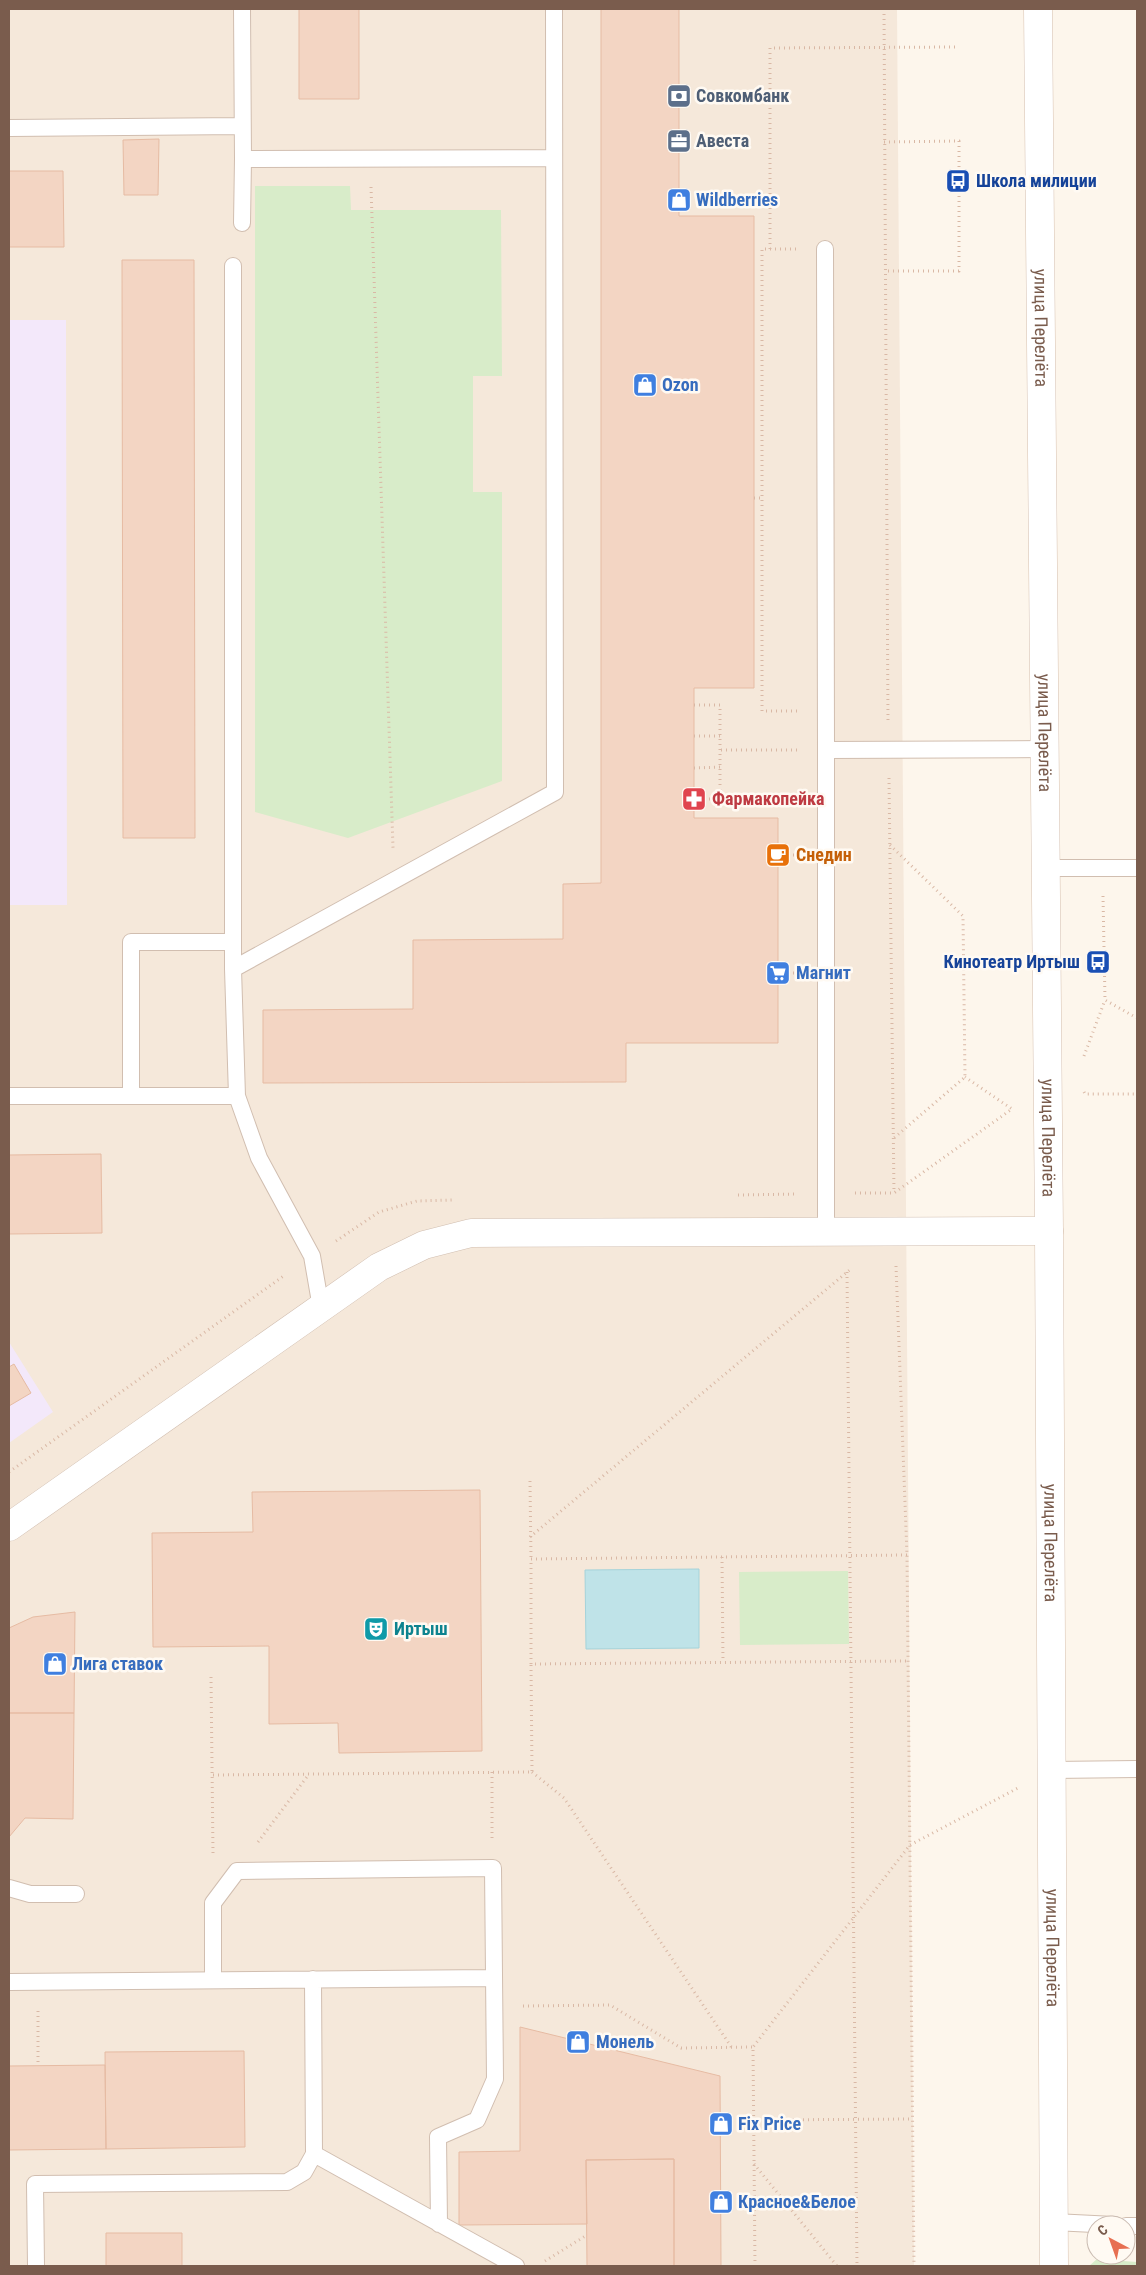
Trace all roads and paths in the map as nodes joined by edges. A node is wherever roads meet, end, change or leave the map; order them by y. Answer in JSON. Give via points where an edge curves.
{"nodes":[{"id":1,"x":242,"y":9,"type":"edge"},
{"id":2,"x":554,"y":9,"type":"edge"},
{"id":3,"x":884,"y":9,"type":"edge"},
{"id":4,"x":1038,"y":9,"type":"edge"},
{"id":5,"x":958,"y":47,"type":"dead end"},
{"id":6,"x":884,"y":48,"type":"junction"},
{"id":7,"x":242,"y":126,"type":"junction"},
{"id":8,"x":9,"y":128,"type":"edge"},
{"id":9,"x":884,"y":142,"type":"junction"},
{"id":10,"x":554,"y":158,"type":"junction"},
{"id":11,"x":242,"y":159,"type":"junction"},
{"id":12,"x":370,"y":159,"type":"junction"},
{"id":13,"x":242,"y":223,"type":"dead end"},
{"id":14,"x":762,"y":250,"type":"dead end"},
{"id":15,"x":770,"y":250,"type":"dead end"},
{"id":16,"x":826,"y":250,"type":"dead end"},
{"id":17,"x":233,"y":266,"type":"dead end"},
{"id":18,"x":886,"y":271,"type":"junction"},
{"id":19,"x":754,"y":498,"type":"dead end"},
{"id":20,"x":762,"y":498,"type":"junction"},
{"id":21,"x":694,"y":705,"type":"dead end"},
{"id":22,"x":762,"y":711,"type":"dead end"},
{"id":23,"x":694,"y":736,"type":"dead end"},
{"id":24,"x":720,"y":736,"type":"junction"},
{"id":25,"x":888,"y":749,"type":"junction"},
{"id":26,"x":1046,"y":749,"type":"junction"},
{"id":27,"x":721,"y":750,"type":"junction"},
{"id":28,"x":794,"y":750,"type":"dead end"},
{"id":29,"x":826,"y":750,"type":"junction"},
{"id":30,"x":694,"y":768,"type":"dead end"},
{"id":31,"x":721,"y":768,"type":"junction"},
{"id":32,"x":694,"y":799,"type":"dead end"},
{"id":33,"x":890,"y":844,"type":"junction"},
{"id":34,"x":778,"y":855,"type":"dead end"},
{"id":35,"x":806,"y":855,"type":"dead end"},
{"id":36,"x":1047,"y":868,"type":"junction"},
{"id":37,"x":1102,"y":868,"type":"junction"},
{"id":38,"x":1137,"y":868,"type":"edge"},
{"id":39,"x":394,"y":881,"type":"junction"},
{"id":40,"x":233,"y":942,"type":"junction"},
{"id":41,"x":233,"y":970,"type":"junction"},
{"id":42,"x":778,"y":973,"type":"dead end"},
{"id":43,"x":806,"y":973,"type":"dead end"},
{"id":44,"x":1105,"y":1000,"type":"junction"},
{"id":45,"x":1137,"y":1018,"type":"edge"},
{"id":46,"x":1084,"y":1064,"type":"dead end"},
{"id":47,"x":965,"y":1076,"type":"junction"},
{"id":48,"x":1084,"y":1084,"type":"dead end"},
{"id":49,"x":1137,"y":1094,"type":"edge"},
{"id":50,"x":9,"y":1096,"type":"edge"},
{"id":51,"x":131,"y":1096,"type":"junction"},
{"id":52,"x":237,"y":1096,"type":"junction"},
{"id":53,"x":894,"y":1138,"type":"junction"},
{"id":54,"x":1049,"y":1231,"type":"junction"},
{"id":55,"x":826,"y":1232,"type":"junction"},
{"id":56,"x":896,"y":1256,"type":"dead end"},
{"id":57,"x":853,"y":1266,"type":"dead end"},
{"id":58,"x":847,"y":1271,"type":"junction"},
{"id":59,"x":321,"y":1308,"type":"junction"},
{"id":60,"x":530,"y":1481,"type":"dead end"},
{"id":61,"x":9,"y":1527,"type":"edge"},
{"id":62,"x":530,"y":1537,"type":"junction"},
{"id":63,"x":850,"y":1555,"type":"junction"},
{"id":64,"x":907,"y":1555,"type":"junction"},
{"id":65,"x":722,"y":1557,"type":"junction"},
{"id":66,"x":530,"y":1559,"type":"junction"},
{"id":67,"x":851,"y":1661,"type":"junction"},
{"id":68,"x":908,"y":1661,"type":"junction"},
{"id":69,"x":723,"y":1662,"type":"junction"},
{"id":70,"x":531,"y":1664,"type":"junction"},
{"id":71,"x":212,"y":1677,"type":"dead end"},
{"id":72,"x":1137,"y":1769,"type":"edge"},
{"id":73,"x":1052,"y":1770,"type":"junction"},
{"id":74,"x":492,"y":1772,"type":"junction"},
{"id":75,"x":532,"y":1772,"type":"junction"},
{"id":76,"x":309,"y":1774,"type":"junction"},
{"id":77,"x":212,"y":1775,"type":"junction"},
{"id":78,"x":910,"y":1845,"type":"junction"},
{"id":79,"x":493,"y":1868,"type":"junction"},
{"id":80,"x":237,"y":1870,"type":"junction"},
{"id":81,"x":9,"y":1888,"type":"edge"},
{"id":82,"x":76,"y":1894,"type":"dead end"},
{"id":83,"x":213,"y":1903,"type":"junction"},
{"id":84,"x":854,"y":1916,"type":"junction"},
{"id":85,"x":493,"y":1978,"type":"junction"},
{"id":86,"x":213,"y":1980,"type":"junction"},
{"id":87,"x":313,"y":1980,"type":"junction"},
{"id":88,"x":9,"y":1982,"type":"edge"},
{"id":89,"x":38,"y":1982,"type":"junction"},
{"id":90,"x":536,"y":2006,"type":"dead end"},
{"id":91,"x":753,"y":2047,"type":"junction"},
{"id":92,"x":732,"y":2048,"type":"junction"},
{"id":93,"x":38,"y":2065,"type":"dead end"},
{"id":94,"x":913,"y":2118,"type":"junction"},
{"id":95,"x":855,"y":2119,"type":"junction"},
{"id":96,"x":754,"y":2120,"type":"junction"},
{"id":97,"x":314,"y":2154,"type":"junction"},
{"id":98,"x":754,"y":2163,"type":"junction"},
{"id":99,"x":1054,"y":2222,"type":"junction"},
{"id":100,"x":440,"y":2224,"type":"junction"},
{"id":101,"x":1086,"y":2224,"type":"edge"},
{"id":102,"x":587,"y":2235,"type":"dead end"},
{"id":103,"x":544,"y":2261,"type":"dead end"},
{"id":104,"x":36,"y":2266,"type":"edge"},
{"id":105,"x":516,"y":2266,"type":"edge"},
{"id":106,"x":755,"y":2266,"type":"edge"},
{"id":107,"x":837,"y":2266,"type":"edge"},
{"id":108,"x":857,"y":2266,"type":"edge"},
{"id":109,"x":914,"y":2266,"type":"edge"},
{"id":110,"x":1054,"y":2266,"type":"edge"}],
"edges":[{"from":1,"to":7,"type":"lane"},
{"from":2,"to":10,"type":"lane"},
{"from":3,"to":6,"type":"path"},
{"from":4,"to":26,"type":"main road","name":"улица Перелёта"},
{"from":5,"to":6,"type":"path"},
{"from":6,"to":9,"type":"path"},
{"from":6,"to":15,"type":"path","via":[[770,48]]},
{"from":7,"to":8,"type":"lane"},
{"from":7,"to":11,"type":"lane"},
{"from":9,"to":18,"type":"path"},
{"from":9,"to":18,"type":"path","via":[[959,141],[959,271]]},
{"from":10,"to":12,"type":"lane"},
{"from":10,"to":39,"type":"lane","via":[[554,792]]},
{"from":11,"to":12,"type":"lane"},
{"from":11,"to":13,"type":"lane"},
{"from":12,"to":39,"type":"path"},
{"from":14,"to":20,"type":"path"},
{"from":16,"to":29,"type":"lane"},
{"from":17,"to":40,"type":"lane"},
{"from":18,"to":25,"type":"path"},
{"from":19,"to":20,"type":"path"},
{"from":20,"to":22,"type":"path"},
{"from":21,"to":24,"type":"path","via":[[720,705]]},
{"from":23,"to":24,"type":"path"},
{"from":24,"to":27,"type":"path"},
{"from":25,"to":26,"type":"lane"},
{"from":25,"to":29,"type":"lane"},
{"from":25,"to":33,"type":"path"},
{"from":26,"to":36,"type":"main road","name":"улица Перелёта"},
{"from":27,"to":28,"type":"path"},
{"from":27,"to":31,"type":"path"},
{"from":29,"to":55,"type":"lane"},
{"from":30,"to":31,"type":"path"},
{"from":31,"to":32,"type":"path","via":[[720,799]]},
{"from":33,"to":47,"type":"path","via":[[963,916]]},
{"from":33,"to":53,"type":"path"},
{"from":34,"to":35,"type":"path"},
{"from":36,"to":37,"type":"lane"},
{"from":36,"to":54,"type":"main road","name":"улица Перелёта"},
{"from":37,"to":38,"type":"lane"},
{"from":37,"to":44,"type":"path"},
{"from":39,"to":41,"type":"lane"},
{"from":40,"to":41,"type":"lane"},
{"from":40,"to":51,"type":"lane","via":[[131,942]]},
{"from":41,"to":52,"type":"lane"},
{"from":42,"to":43,"type":"path"},
{"from":44,"to":45,"type":"path"},
{"from":44,"to":46,"type":"path","via":[[1084,1055]]},
{"from":47,"to":53,"type":"path"},
{"from":47,"to":53,"type":"path","via":[[1012,1109],[894,1193]]},
{"from":48,"to":49,"type":"path","via":[[1084,1094]]},
{"from":50,"to":51,"type":"lane"},
{"from":51,"to":52,"type":"lane"},
{"from":52,"to":59,"type":"lane","via":[[259,1158],[312,1256]]},
{"from":54,"to":55,"type":"main road"},
{"from":54,"to":73,"type":"main road","name":"улица Перелёта"},
{"from":55,"to":59,"type":"main road","via":[[471,1233],[424,1245],[379,1267]]},
{"from":56,"to":64,"type":"path"},
{"from":57,"to":58,"type":"path"},
{"from":58,"to":62,"type":"path"},
{"from":58,"to":63,"type":"path"},
{"from":59,"to":61,"type":"main road"},
{"from":60,"to":62,"type":"path"},
{"from":62,"to":66,"type":"path"},
{"from":63,"to":64,"type":"path"},
{"from":63,"to":65,"type":"path"},
{"from":63,"to":67,"type":"path"},
{"from":64,"to":68,"type":"path"},
{"from":65,"to":66,"type":"path"},
{"from":65,"to":69,"type":"path"},
{"from":66,"to":70,"type":"path"},
{"from":67,"to":68,"type":"path"},
{"from":67,"to":69,"type":"path"},
{"from":67,"to":84,"type":"path"},
{"from":68,"to":78,"type":"path"},
{"from":69,"to":70,"type":"path"},
{"from":70,"to":75,"type":"path"},
{"from":71,"to":77,"type":"path"},
{"from":72,"to":73,"type":"lane"},
{"from":73,"to":78,"type":"path"},
{"from":73,"to":99,"type":"main road","name":"улица Перелёта"},
{"from":74,"to":75,"type":"path"},
{"from":74,"to":76,"type":"path"},
{"from":74,"to":79,"type":"path"},
{"from":75,"to":92,"type":"path","via":[[564,1798]]},
{"from":76,"to":77,"type":"path"},
{"from":76,"to":80,"type":"path"},
{"from":77,"to":83,"type":"path"},
{"from":78,"to":84,"type":"path"},
{"from":78,"to":94,"type":"path"},
{"from":79,"to":80,"type":"lane"},
{"from":79,"to":85,"type":"lane"},
{"from":80,"to":83,"type":"lane"},
{"from":81,"to":82,"type":"lane","via":[[30,1894]]},
{"from":83,"to":86,"type":"lane"},
{"from":84,"to":91,"type":"path"},
{"from":84,"to":95,"type":"path"},
{"from":85,"to":87,"type":"lane"},
{"from":85,"to":100,"type":"lane","via":[[495,2079],[477,2120],[438,2137]]},
{"from":86,"to":87,"type":"lane"},
{"from":86,"to":89,"type":"lane"},
{"from":87,"to":97,"type":"lane"},
{"from":88,"to":89,"type":"lane"},
{"from":89,"to":93,"type":"path"},
{"from":90,"to":92,"type":"path","via":[[610,2005],[681,2048]]},
{"from":91,"to":92,"type":"path"},
{"from":91,"to":96,"type":"path"},
{"from":94,"to":95,"type":"path"},
{"from":94,"to":109,"type":"path"},
{"from":95,"to":96,"type":"path"},
{"from":95,"to":108,"type":"path"},
{"from":96,"to":98,"type":"path"},
{"from":97,"to":100,"type":"lane"},
{"from":97,"to":104,"type":"lane","via":[[304,2172],[287,2182],[35,2184]]},
{"from":98,"to":106,"type":"path"},
{"from":98,"to":107,"type":"path"},
{"from":99,"to":101,"type":"lane"},
{"from":99,"to":110,"type":"main road","name":"улица Перелёта"},
{"from":100,"to":105,"type":"lane"},
{"from":102,"to":103,"type":"path"}]}
